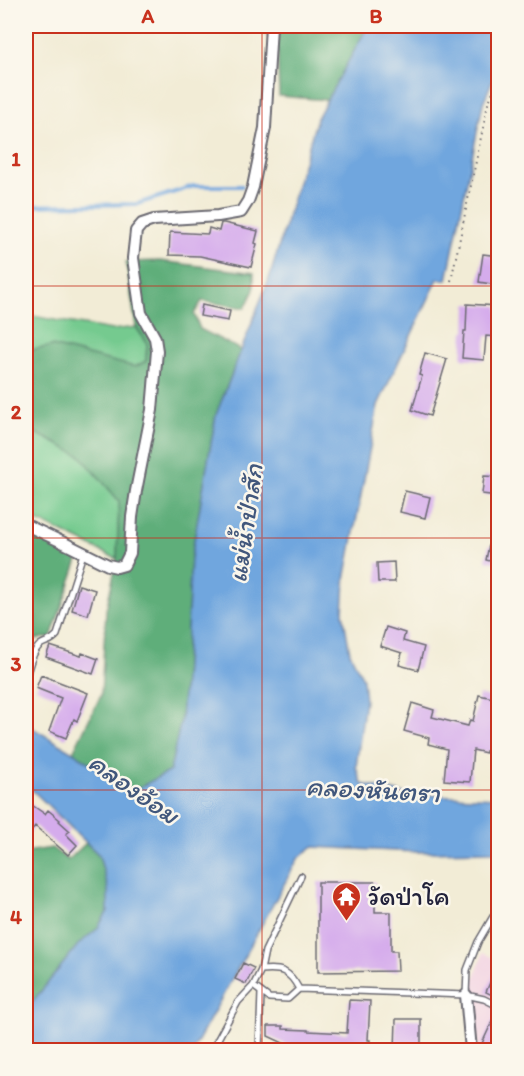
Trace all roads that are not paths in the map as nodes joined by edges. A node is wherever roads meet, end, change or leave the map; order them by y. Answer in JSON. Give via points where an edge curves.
{"nodes":[{"id":1,"x":271,"y":26,"type":"edge"},
{"id":2,"x":26,"y":525,"type":"edge"},
{"id":3,"x":83,"y":554,"type":"junction"},
{"id":4,"x":26,"y":677,"type":"edge"},
{"id":5,"x":302,"y":876,"type":"dead end"},
{"id":6,"x":498,"y":908,"type":"edge"},
{"id":7,"x":261,"y":970,"type":"junction"},
{"id":8,"x":253,"y":986,"type":"junction"},
{"id":9,"x":299,"y":989,"type":"junction"},
{"id":10,"x":261,"y":992,"type":"junction"},
{"id":11,"x":466,"y":995,"type":"junction"},
{"id":12,"x":498,"y":1006,"type":"edge"},
{"id":13,"x":213,"y":1050,"type":"edge"},
{"id":14,"x":259,"y":1050,"type":"edge"},
{"id":15,"x":471,"y":1050,"type":"edge"}],
"edges":[{"from":1,"to":3,"type":"street","via":[[265,128],[253,187],[241,212],[154,220],[136,231],[133,258],[141,313],[155,338],[157,351],[152,410],[129,553],[124,565],[117,567]]},
{"from":2,"to":3,"type":"street"},
{"from":3,"to":4,"type":"lane","via":[[57,635],[34,652]]},
{"from":5,"to":7,"type":"lane","via":[[265,951]]},
{"from":6,"to":11,"type":"lane","via":[[467,969]]},
{"from":7,"to":8,"type":"lane"},
{"from":7,"to":9,"type":"lane","via":[[279,969],[293,976]]},
{"from":8,"to":10,"type":"lane"},
{"from":8,"to":13,"type":"lane","via":[[238,1002]]},
{"from":9,"to":10,"type":"lane","via":[[288,999],[269,998]]},
{"from":9,"to":11,"type":"lane"},
{"from":10,"to":14,"type":"lane"},
{"from":11,"to":12,"type":"lane"},
{"from":11,"to":15,"type":"street"}]}
